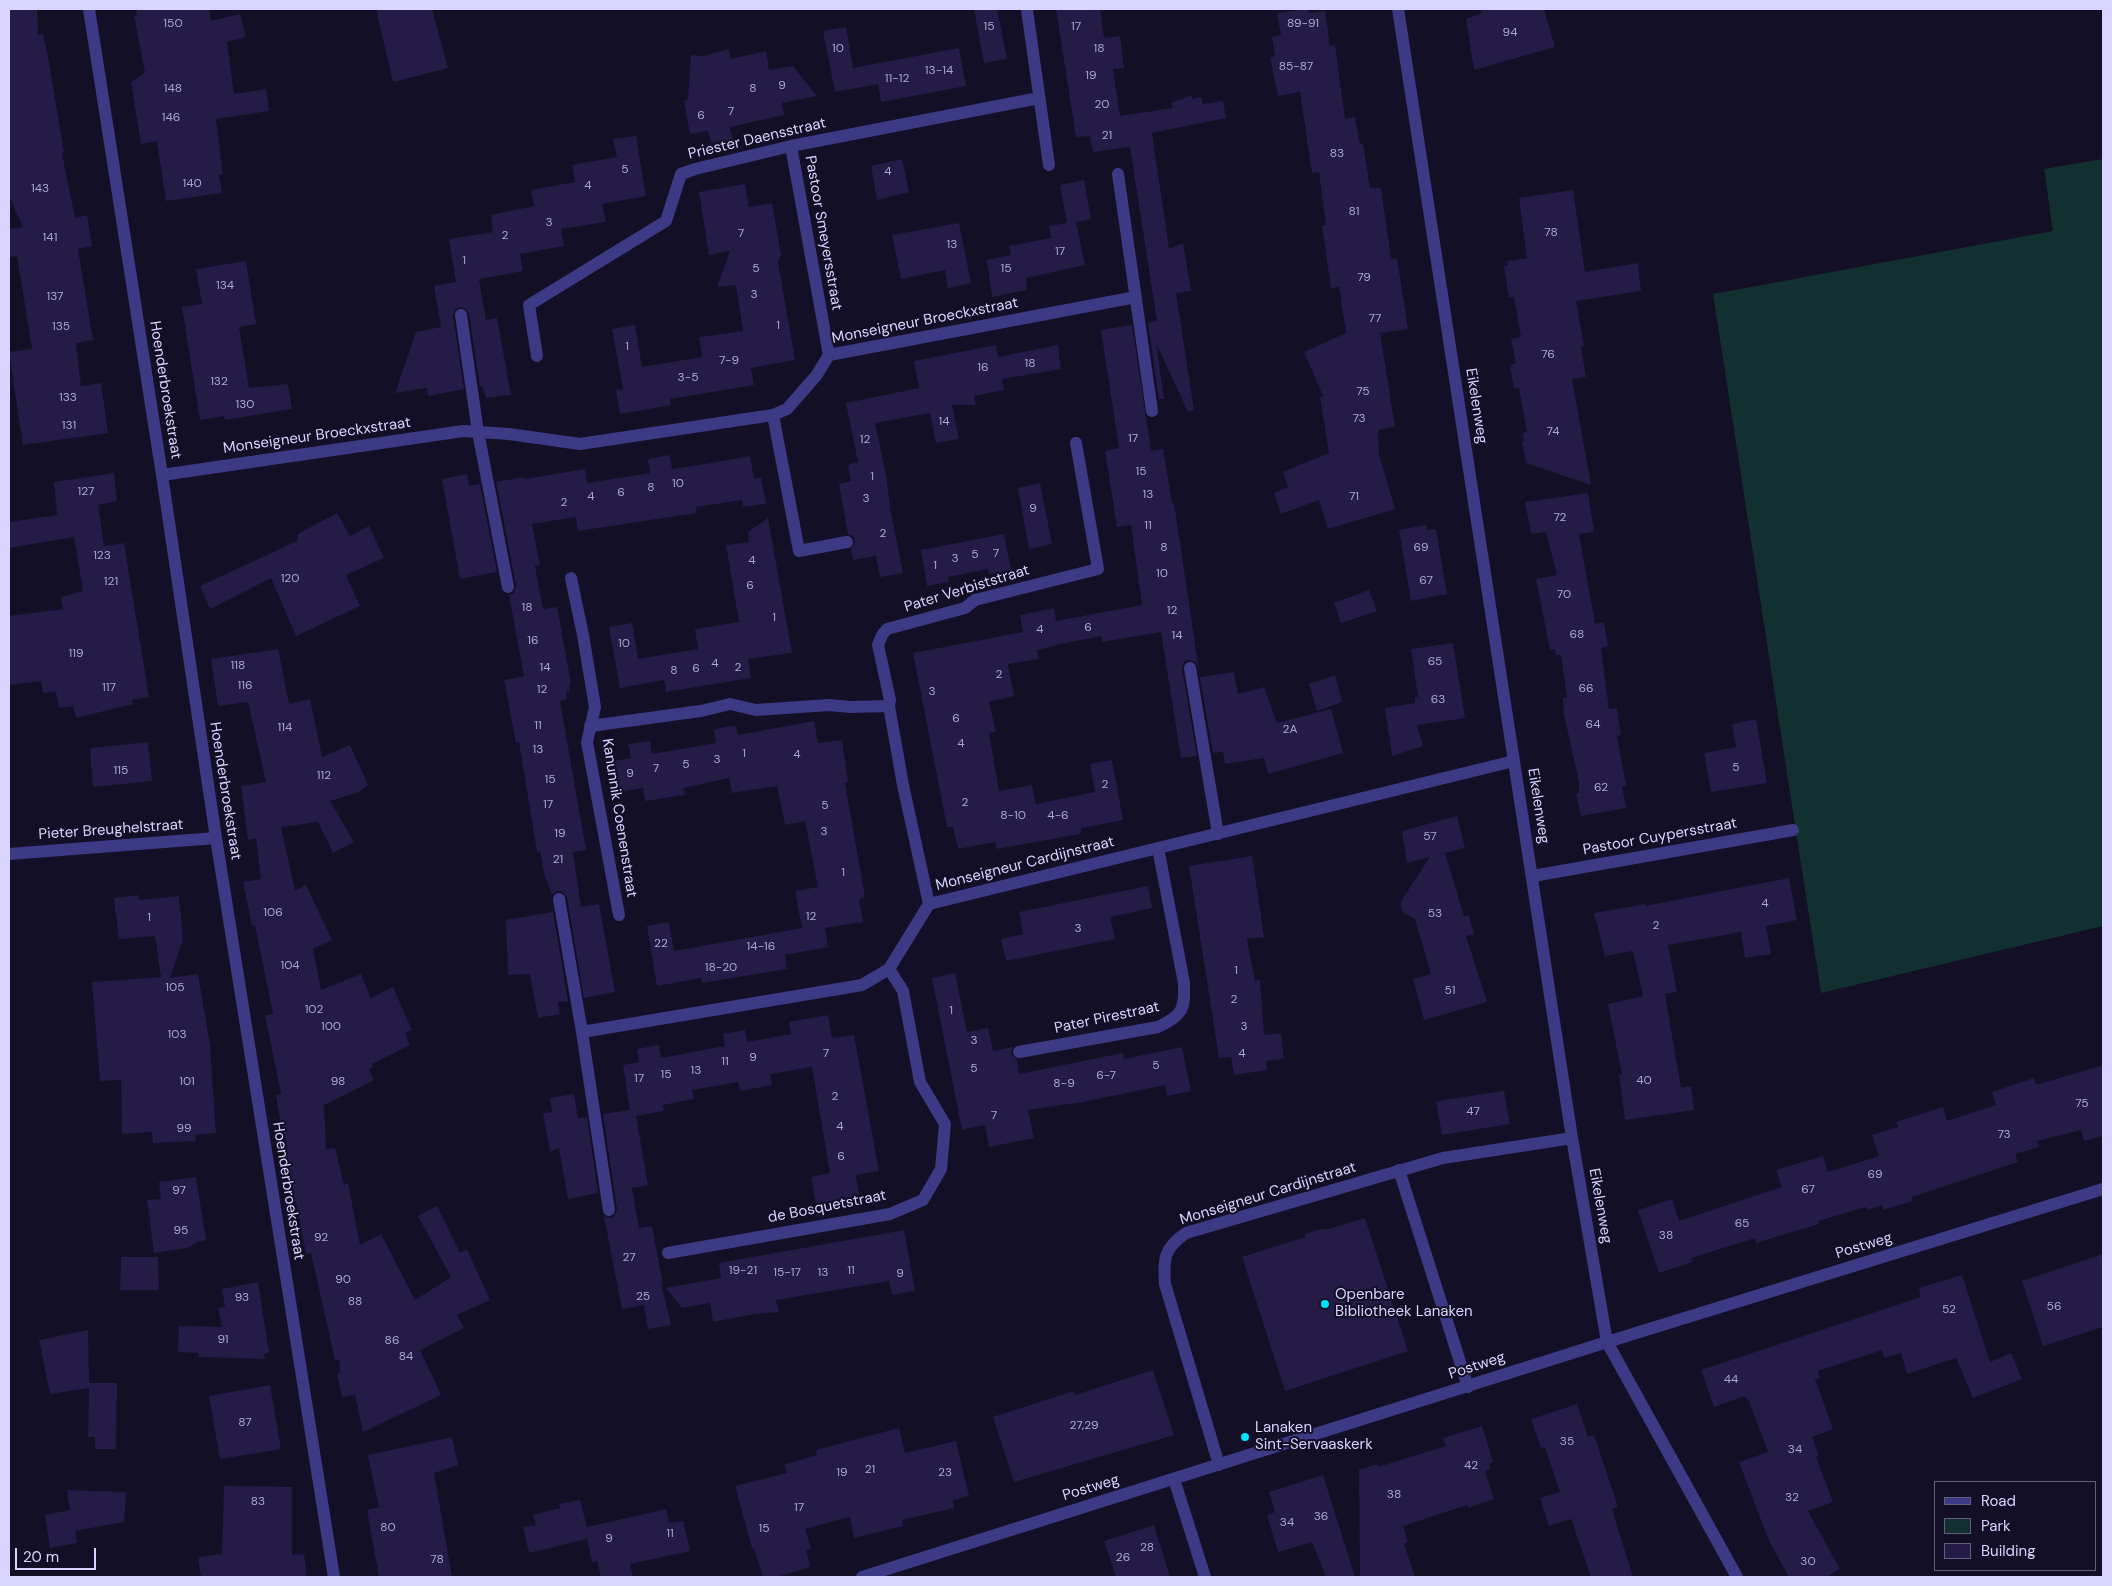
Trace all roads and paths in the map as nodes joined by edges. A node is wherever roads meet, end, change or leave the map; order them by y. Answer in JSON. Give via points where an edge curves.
{"nodes":[{"id":1,"x":89,"y":9,"type":"edge"},
{"id":2,"x":1398,"y":9,"type":"edge"},
{"id":3,"x":1027,"y":10,"type":"edge"},
{"id":4,"x":1040,"y":98,"type":"junction"},
{"id":5,"x":791,"y":146,"type":"junction"},
{"id":6,"x":1049,"y":165,"type":"dead end"},
{"id":7,"x":1118,"y":174,"type":"dead end"},
{"id":8,"x":1136,"y":296,"type":"junction"},
{"id":9,"x":461,"y":316,"type":"dead end"},
{"id":10,"x":829,"y":355,"type":"junction"},
{"id":11,"x":537,"y":356,"type":"dead end"},
{"id":12,"x":1152,"y":411,"type":"dead end"},
{"id":13,"x":773,"y":415,"type":"junction"},
{"id":14,"x":478,"y":432,"type":"junction"},
{"id":15,"x":1076,"y":443,"type":"dead end"},
{"id":16,"x":162,"y":475,"type":"junction"},
{"id":17,"x":847,"y":542,"type":"dead end"},
{"id":18,"x":571,"y":578,"type":"dead end"},
{"id":19,"x":508,"y":587,"type":"dead end"},
{"id":20,"x":1190,"y":668,"type":"dead end"},
{"id":21,"x":889,"y":706,"type":"junction"},
{"id":22,"x":590,"y":726,"type":"junction"},
{"id":23,"x":1514,"y":761,"type":"junction"},
{"id":24,"x":1793,"y":830,"type":"dead end"},
{"id":25,"x":1218,"y":834,"type":"junction"},
{"id":26,"x":216,"y":838,"type":"junction"},
{"id":27,"x":1158,"y":848,"type":"junction"},
{"id":28,"x":9,"y":854,"type":"edge"},
{"id":29,"x":1533,"y":876,"type":"junction"},
{"id":30,"x":559,"y":899,"type":"dead end"},
{"id":31,"x":929,"y":904,"type":"junction"},
{"id":32,"x":619,"y":915,"type":"dead end"},
{"id":33,"x":889,"y":969,"type":"junction"},
{"id":34,"x":582,"y":1032,"type":"junction"},
{"id":35,"x":1019,"y":1052,"type":"dead end"},
{"id":36,"x":1572,"y":1138,"type":"junction"},
{"id":37,"x":1399,"y":1170,"type":"junction"},
{"id":38,"x":2103,"y":1189,"type":"edge"},
{"id":39,"x":609,"y":1210,"type":"dead end"},
{"id":40,"x":668,"y":1253,"type":"dead end"},
{"id":41,"x":1607,"y":1342,"type":"junction"},
{"id":42,"x":1468,"y":1386,"type":"junction"},
{"id":43,"x":1219,"y":1465,"type":"junction"},
{"id":44,"x":1174,"y":1479,"type":"junction"},
{"id":45,"x":334,"y":1577,"type":"edge"},
{"id":46,"x":862,"y":1577,"type":"edge"},
{"id":47,"x":1205,"y":1577,"type":"edge"},
{"id":48,"x":1738,"y":1577,"type":"edge"}],
"edges":[{"from":1,"to":16,"type":"street","name":"Hoenderbroekstraat"},
{"from":2,"to":23,"type":"street","name":"Eikelenweg"},
{"from":3,"to":4,"type":"street"},
{"from":4,"to":5,"type":"street","name":"Priester Daensstraat"},
{"from":4,"to":6,"type":"street"},
{"from":5,"to":10,"type":"street","name":"Pastoor Smeyersstraat"},
{"from":5,"to":11,"type":"street","name":"Priester Daensstraat","via":[[681,174],[666,221],[528,305]]},
{"from":7,"to":8,"type":"street"},
{"from":8,"to":10,"type":"street","name":"Monseigneur Broeckxstraat"},
{"from":8,"to":12,"type":"street"},
{"from":9,"to":14,"type":"street"},
{"from":10,"to":13,"type":"street","name":"Monseigneur Broeckxstraat","via":[[788,409]]},
{"from":13,"to":14,"type":"street","name":"Monseigneur Broeckxstraat","via":[[580,444]]},
{"from":13,"to":17,"type":"street","via":[[799,551]]},
{"from":14,"to":16,"type":"street","name":"Monseigneur Broeckxstraat","via":[[463,431]]},
{"from":14,"to":19,"type":"street"},
{"from":15,"to":21,"type":"street","name":"Pater Verbiststraat","via":[[1098,569],[975,600],[965,608],[887,629],[878,645]]},
{"from":16,"to":26,"type":"street","name":"Hoenderbroekstraat"},
{"from":18,"to":22,"type":"street","name":"Kanunnik Coenenstraat","via":[[595,707]]},
{"from":20,"to":25,"type":"street"},
{"from":21,"to":22,"type":"street","name":"Kanunnik Coenenstraat","via":[[829,705],[756,710],[730,704]]},
{"from":21,"to":31,"type":"street","via":[[902,786]]},
{"from":22,"to":32,"type":"street","name":"Kanunnik Coenenstraat","via":[[588,742]]},
{"from":23,"to":25,"type":"street","name":"Monseigneur Cardijnstraat"},
{"from":23,"to":29,"type":"street","name":"Eikelenweg"},
{"from":24,"to":29,"type":"street","name":"Pastoor Cuypersstraat"},
{"from":25,"to":27,"type":"street","name":"Monseigneur Cardijnstraat"},
{"from":26,"to":28,"type":"street","name":"Pieter Breughelstraat"},
{"from":26,"to":45,"type":"street","name":"Hoenderbroekstraat"},
{"from":27,"to":31,"type":"street","name":"Monseigneur Cardijnstraat"},
{"from":27,"to":35,"type":"street","name":"Pater Pirestraat","via":[[1184,983],[1185,1002],[1176,1018],[1158,1027]]},
{"from":29,"to":36,"type":"street","name":"Eikelenweg"},
{"from":30,"to":34,"type":"street"},
{"from":31,"to":33,"type":"street","name":"Monseigneur Cardijnstraat"},
{"from":33,"to":34,"type":"street","name":"Monseigneur Cardijnstraat","via":[[862,985]]},
{"from":33,"to":40,"type":"street","name":"de Bosquetstraat","via":[[903,991],[920,1082],[945,1124],[941,1170],[923,1200],[890,1214]]},
{"from":34,"to":39,"type":"street"},
{"from":36,"to":37,"type":"street","name":"Monseigneur Cardijnstraat","via":[[1443,1158]]},
{"from":36,"to":41,"type":"street","name":"Eikelenweg"},
{"from":37,"to":42,"type":"street"},
{"from":37,"to":43,"type":"street","name":"Monseigneur Cardijnstraat","via":[[1186,1233],[1168,1250],[1164,1265],[1165,1284]]},
{"from":38,"to":41,"type":"street","name":"Postweg"},
{"from":41,"to":42,"type":"street","name":"Postweg"},
{"from":41,"to":48,"type":"street","name":"Eikelenweg"},
{"from":42,"to":43,"type":"street","name":"Postweg"},
{"from":43,"to":44,"type":"street","name":"Postweg"},
{"from":44,"to":46,"type":"street","name":"Postweg"},
{"from":44,"to":47,"type":"street"}]}
